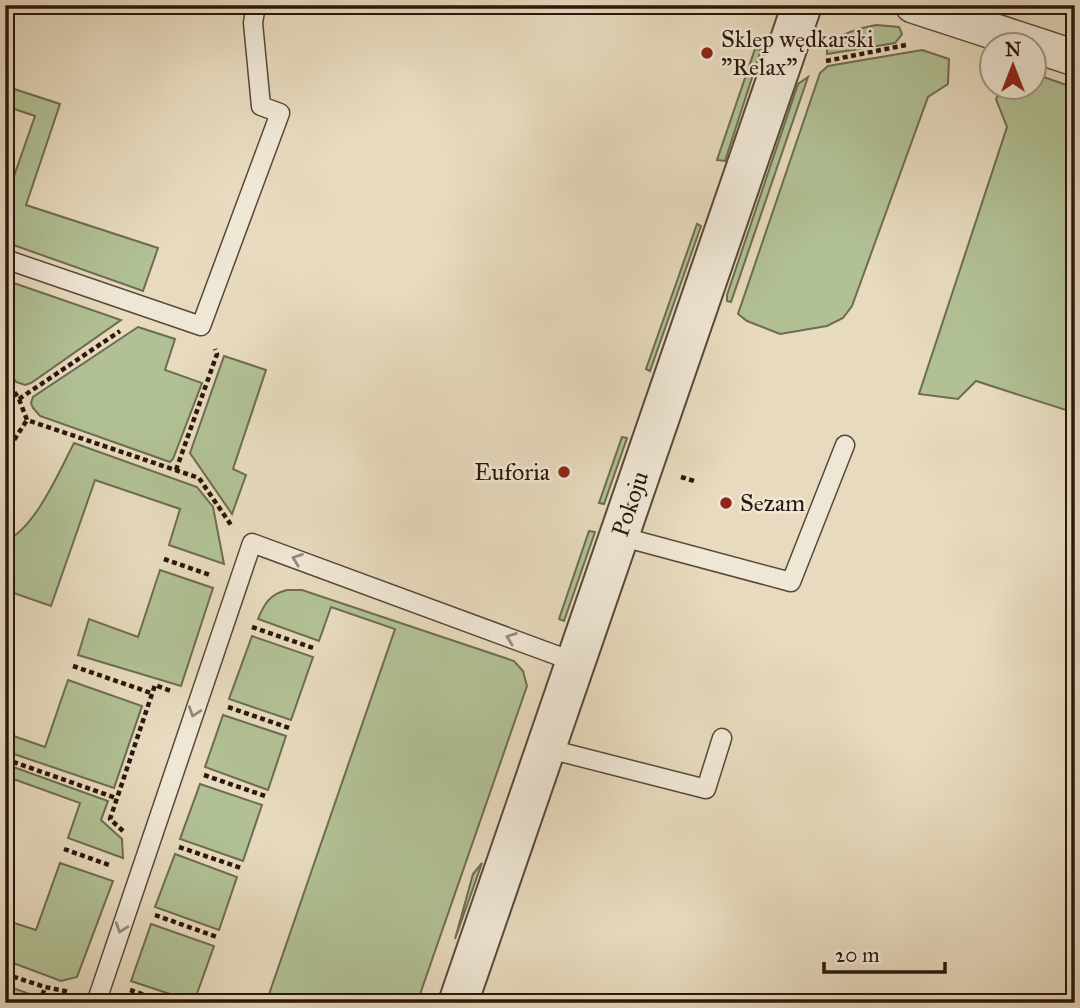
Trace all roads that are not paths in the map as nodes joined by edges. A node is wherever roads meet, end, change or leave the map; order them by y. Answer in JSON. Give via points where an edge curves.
{"nodes":[{"id":1,"x":256,"y":5,"type":"edge"},
{"id":2,"x":802,"y":5,"type":"edge"},
{"id":3,"x":913,"y":5,"type":"edge"},
{"id":4,"x":1075,"y":58,"type":"edge"},
{"id":5,"x":5,"y":259,"type":"edge"},
{"id":6,"x":845,"y":445,"type":"dead end"},
{"id":7,"x":619,"y":536,"type":"junction"},
{"id":8,"x":575,"y":662,"type":"junction"},
{"id":9,"x":722,"y":738,"type":"dead end"},
{"id":10,"x":545,"y":748,"type":"junction"},
{"id":11,"x":96,"y":1003,"type":"edge"},
{"id":12,"x":458,"y":1003,"type":"edge"}],
"edges":[{"from":1,"to":5,"type":"lane","via":[[253,23],[261,106],[280,113],[201,326]]},
{"from":2,"to":7,"type":"street","name":"Pokoju"},
{"from":3,"to":4,"type":"street"},
{"from":6,"to":7,"type":"lane","via":[[791,582]]},
{"from":7,"to":8,"type":"street","name":"Pokoju"},
{"from":8,"to":10,"type":"street","name":"Pokoju"},
{"from":8,"to":11,"type":"lane","one_way":true,"via":[[252,542]]},
{"from":9,"to":10,"type":"lane","via":[[706,789]]},
{"from":10,"to":12,"type":"street","name":"Pokoju"}]}
